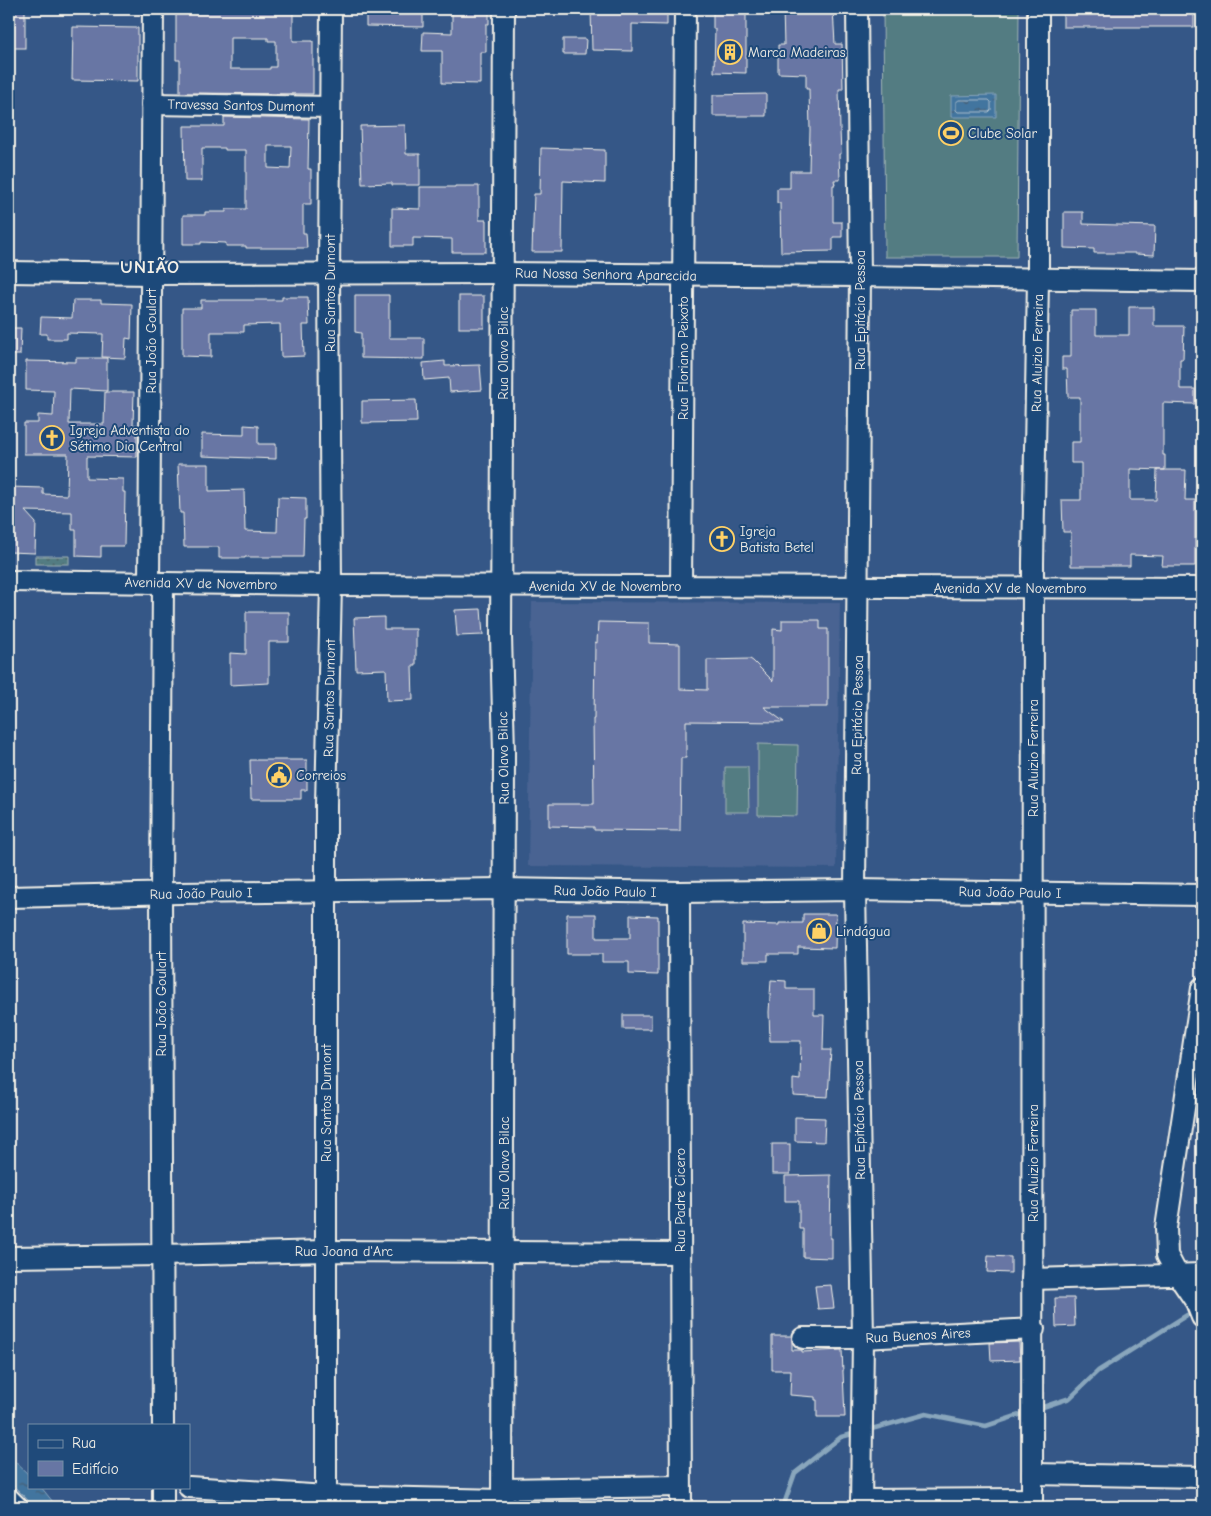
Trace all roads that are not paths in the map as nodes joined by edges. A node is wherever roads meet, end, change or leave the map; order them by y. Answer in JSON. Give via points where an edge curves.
{"nodes":[{"id":1,"x":153,"y":9,"type":"edge"},
{"id":2,"x":331,"y":9,"type":"edge"},
{"id":3,"x":504,"y":9,"type":"edge"},
{"id":4,"x":685,"y":9,"type":"edge"},
{"id":5,"x":857,"y":9,"type":"edge"},
{"id":6,"x":1038,"y":9,"type":"edge"},
{"id":7,"x":152,"y":104,"type":"junction"},
{"id":8,"x":330,"y":107,"type":"junction"},
{"id":9,"x":9,"y":272,"type":"edge"},
{"id":10,"x":503,"y":273,"type":"junction"},
{"id":11,"x":151,"y":274,"type":"junction"},
{"id":12,"x":329,"y":274,"type":"junction"},
{"id":13,"x":683,"y":276,"type":"junction"},
{"id":14,"x":860,"y":276,"type":"junction"},
{"id":15,"x":1038,"y":279,"type":"junction"},
{"id":16,"x":1202,"y":281,"type":"edge"},
{"id":17,"x":9,"y":581,"type":"edge"},
{"id":18,"x":156,"y":583,"type":"junction"},
{"id":19,"x":331,"y":585,"type":"junction"},
{"id":20,"x":502,"y":586,"type":"junction"},
{"id":21,"x":680,"y":586,"type":"junction"},
{"id":22,"x":1033,"y":587,"type":"junction"},
{"id":23,"x":858,"y":588,"type":"junction"},
{"id":24,"x":1202,"y":588,"type":"edge"},
{"id":25,"x":503,"y":889,"type":"junction"},
{"id":26,"x":855,"y":890,"type":"junction"},
{"id":27,"x":327,"y":891,"type":"junction"},
{"id":28,"x":679,"y":892,"type":"junction"},
{"id":29,"x":161,"y":893,"type":"junction"},
{"id":30,"x":1034,"y":893,"type":"junction"},
{"id":31,"x":1202,"y":895,"type":"edge"},
{"id":32,"x":9,"y":897,"type":"edge"},
{"id":33,"x":1202,"y":988,"type":"edge"},
{"id":34,"x":326,"y":1250,"type":"junction"},
{"id":35,"x":504,"y":1252,"type":"junction"},
{"id":36,"x":680,"y":1253,"type":"junction"},
{"id":37,"x":162,"y":1255,"type":"junction"},
{"id":38,"x":9,"y":1257,"type":"edge"},
{"id":39,"x":1177,"y":1274,"type":"junction"},
{"id":40,"x":1202,"y":1274,"type":"edge"},
{"id":41,"x":1032,"y":1279,"type":"junction"},
{"id":42,"x":1202,"y":1317,"type":"edge"},
{"id":43,"x":1034,"y":1329,"type":"junction"},
{"id":44,"x":802,"y":1338,"type":"dead end"},
{"id":45,"x":864,"y":1338,"type":"junction"},
{"id":46,"x":163,"y":1424,"type":"edge"},
{"id":47,"x":1032,"y":1474,"type":"junction"},
{"id":48,"x":1202,"y":1477,"type":"edge"},
{"id":49,"x":680,"y":1486,"type":"junction"},
{"id":50,"x":190,"y":1487,"type":"edge"},
{"id":51,"x":163,"y":1488,"type":"edge"},
{"id":52,"x":9,"y":1499,"type":"edge"},
{"id":53,"x":503,"y":1499,"type":"edge"},
{"id":54,"x":326,"y":1502,"type":"edge"},
{"id":55,"x":1032,"y":1503,"type":"edge"},
{"id":56,"x":861,"y":1504,"type":"edge"},
{"id":57,"x":16,"y":1507,"type":"edge"},
{"id":58,"x":163,"y":1507,"type":"edge"},
{"id":59,"x":681,"y":1507,"type":"edge"}],
"edges":[{"from":1,"to":7,"type":"street","name":"Rua João Goulart"},
{"from":2,"to":8,"type":"street","name":"Rua Santos Dumont"},
{"from":3,"to":10,"type":"street","name":"Rua Olavo Bilac"},
{"from":4,"to":13,"type":"street","name":"Rua Floriano Peixoto"},
{"from":5,"to":14,"type":"street","name":"Rua Epitácio Pessoa"},
{"from":6,"to":15,"type":"street","name":"Rua Aluizio Ferreira"},
{"from":7,"to":8,"type":"street","name":"Travessa Santos Dumont"},
{"from":7,"to":11,"type":"street","name":"Rua João Goulart"},
{"from":8,"to":12,"type":"street","name":"Rua Santos Dumont"},
{"from":9,"to":11,"type":"street","name":"Rua Nossa Senhora Aparecida"},
{"from":10,"to":12,"type":"street","name":"Rua Nossa Senhora Aparecida"},
{"from":10,"to":13,"type":"street","name":"Rua Nossa Senhora Aparecida"},
{"from":10,"to":20,"type":"street","name":"Rua Olavo Bilac"},
{"from":11,"to":12,"type":"street","name":"Rua Nossa Senhora Aparecida"},
{"from":11,"to":18,"type":"street","name":"Rua João Goulart"},
{"from":12,"to":19,"type":"street","name":"Rua Santos Dumont"},
{"from":13,"to":14,"type":"street","name":"Rua Nossa Senhora Aparecida"},
{"from":13,"to":21,"type":"street","name":"Rua Floriano Peixoto"},
{"from":14,"to":15,"type":"street","name":"Rua Nossa Senhora Aparecida"},
{"from":14,"to":23,"type":"street","name":"Rua Epitácio Pessoa"},
{"from":15,"to":16,"type":"street","name":"Rua Nossa Senhora Aparecida"},
{"from":15,"to":22,"type":"street","name":"Rua Aluizio Ferreira"},
{"from":17,"to":18,"type":"street","name":"Avenida XV de Novembro"},
{"from":18,"to":19,"type":"street","name":"Avenida XV de Novembro"},
{"from":18,"to":29,"type":"street","name":"Rua João Goulart"},
{"from":19,"to":20,"type":"street","name":"Avenida XV de Novembro"},
{"from":19,"to":27,"type":"street","name":"Rua Santos Dumont"},
{"from":20,"to":21,"type":"street","name":"Avenida XV de Novembro"},
{"from":20,"to":25,"type":"street","name":"Rua Olavo Bilac"},
{"from":21,"to":23,"type":"street","name":"Avenida XV de Novembro"},
{"from":22,"to":23,"type":"street","name":"Avenida XV de Novembro"},
{"from":22,"to":24,"type":"street","name":"Avenida XV de Novembro"},
{"from":22,"to":30,"type":"street","name":"Rua Aluizio Ferreira"},
{"from":23,"to":26,"type":"street","name":"Rua Epitácio Pessoa"},
{"from":25,"to":27,"type":"street","name":"Rua João Paulo I"},
{"from":25,"to":28,"type":"street","name":"Rua João Paulo I"},
{"from":25,"to":35,"type":"street","name":"Rua Olavo Bilac"},
{"from":26,"to":28,"type":"street","name":"Rua João Paulo I"},
{"from":26,"to":30,"type":"street","name":"Rua João Paulo I"},
{"from":26,"to":45,"type":"street","name":"Rua Epitácio Pessoa"},
{"from":27,"to":29,"type":"street","name":"Rua João Paulo I"},
{"from":27,"to":34,"type":"street","name":"Rua Santos Dumont"},
{"from":28,"to":36,"type":"street","name":"Rua Padre Cicero"},
{"from":29,"to":32,"type":"street","name":"Rua João Paulo I"},
{"from":29,"to":37,"type":"street","name":"Rua João Goulart"},
{"from":30,"to":31,"type":"street","name":"Rua João Paulo I"},
{"from":30,"to":41,"type":"street","name":"Rua Aluizio Ferreira"},
{"from":33,"to":39,"type":"street","via":[[1166,1228],[1168,1255]]},
{"from":34,"to":35,"type":"street","name":"Rua Joana d'Arc"},
{"from":34,"to":37,"type":"street","name":"Rua Joana d'Arc"},
{"from":34,"to":54,"type":"street","name":"Rua Santos Dumont"},
{"from":35,"to":36,"type":"street","name":"Rua Joana d'Arc"},
{"from":35,"to":53,"type":"street","name":"Rua Olavo Bilac"},
{"from":36,"to":49,"type":"street","name":"Rua Padre Cicero"},
{"from":37,"to":38,"type":"street","name":"Rua Joana d'Arc"},
{"from":37,"to":46,"type":"street","name":"Rua João Goulart"},
{"from":39,"to":40,"type":"street"},
{"from":39,"to":41,"type":"street"},
{"from":39,"to":42,"type":"street"},
{"from":41,"to":43,"type":"street","name":"Rua Aluizio Ferreira"},
{"from":43,"to":45,"type":"street","name":"Rua Buenos Aires"},
{"from":43,"to":47,"type":"street","name":"Rua Aluizio Ferreira"},
{"from":44,"to":45,"type":"street","name":"Rua Buenos Aires"},
{"from":45,"to":56,"type":"street","name":"Rua Epitácio Pessoa"},
{"from":47,"to":48,"type":"street"},
{"from":47,"to":55,"type":"street","name":"Rua Aluizio Ferreira"},
{"from":49,"to":53,"type":"street"},
{"from":49,"to":59,"type":"street","name":"Rua Padre Cicero"},
{"from":50,"to":54,"type":"street"},
{"from":51,"to":58,"type":"street"},
{"from":52,"to":57,"type":"street"},
{"from":53,"to":54,"type":"street"},
{"from":55,"to":56,"type":"street"}]}
